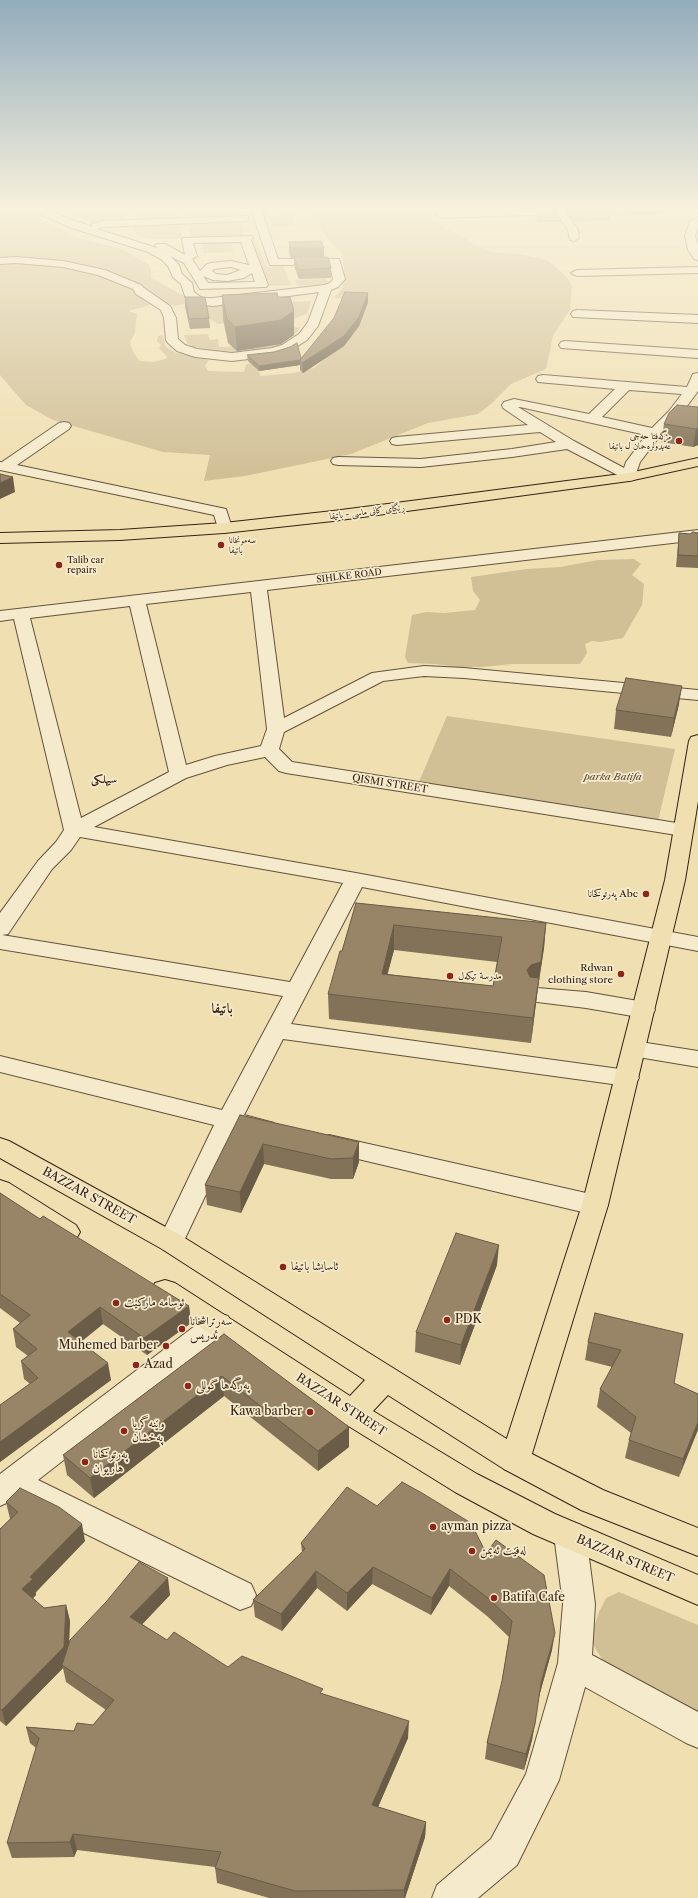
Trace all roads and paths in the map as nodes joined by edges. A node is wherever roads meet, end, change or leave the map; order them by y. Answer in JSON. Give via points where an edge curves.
{"nodes":[{"id":1,"x":152,"y":298,"type":"edge"},
{"id":2,"x":195,"y":298,"type":"edge"},
{"id":3,"x":249,"y":298,"type":"edge"},
{"id":4,"x":323,"y":298,"type":"edge"},
{"id":5,"x":577,"y":314,"type":"dead end"},
{"id":6,"x":698,"y":319,"type":"edge"},
{"id":7,"x":565,"y":345,"type":"dead end"},
{"id":8,"x":698,"y":354,"type":"edge"},
{"id":9,"x":698,"y":377,"type":"edge"},
{"id":10,"x":543,"y":379,"type":"dead end"},
{"id":11,"x":625,"y":386,"type":"junction"},
{"id":12,"x":691,"y":391,"type":"junction"},
{"id":13,"x":592,"y":419,"type":"junction"},
{"id":14,"x":64,"y":426,"type":"dead end"},
{"id":15,"x":543,"y":428,"type":"junction"},
{"id":16,"x":655,"y":433,"type":"junction"},
{"id":17,"x":397,"y":441,"type":"dead end"},
{"id":18,"x":569,"y":444,"type":"junction"},
{"id":19,"x":338,"y":461,"type":"dead end"},
{"id":20,"x":698,"y":462,"type":"edge"},
{"id":21,"x":3,"y":467,"type":"edge"},
{"id":22,"x":698,"y":470,"type":"edge"},
{"id":23,"x":652,"y":471,"type":"junction"},
{"id":24,"x":629,"y":477,"type":"junction"},
{"id":25,"x":0,"y":527,"type":"edge"},
{"id":26,"x":224,"y":528,"type":"junction"},
{"id":27,"x":698,"y":534,"type":"edge"},
{"id":28,"x":34,"y":537,"type":"junction"},
{"id":29,"x":0,"y":538,"type":"edge"},
{"id":30,"x":258,"y":586,"type":"junction"},
{"id":31,"x":137,"y":601,"type":"junction"},
{"id":32,"x":21,"y":614,"type":"junction"},
{"id":33,"x":0,"y":616,"type":"edge"},
{"id":34,"x":698,"y":695,"type":"edge"},
{"id":35,"x":276,"y":729,"type":"junction"},
{"id":36,"x":698,"y":741,"type":"edge"},
{"id":37,"x":269,"y":750,"type":"junction"},
{"id":38,"x":179,"y":774,"type":"junction"},
{"id":39,"x":74,"y":830,"type":"junction"},
{"id":40,"x":683,"y":830,"type":"junction"},
{"id":41,"x":356,"y":879,"type":"junction"},
{"id":42,"x":0,"y":929,"type":"edge"},
{"id":43,"x":662,"y":937,"type":"junction"},
{"id":44,"x":0,"y":942,"type":"edge"},
{"id":45,"x":698,"y":944,"type":"edge"},
{"id":46,"x":296,"y":991,"type":"junction"},
{"id":47,"x":537,"y":996,"type":"edge"},
{"id":48,"x":644,"y":1010,"type":"junction"},
{"id":49,"x":276,"y":1030,"type":"junction"},
{"id":50,"x":634,"y":1049,"type":"junction"},
{"id":51,"x":698,"y":1059,"type":"edge"},
{"id":52,"x":0,"y":1064,"type":"edge"},
{"id":53,"x":627,"y":1078,"type":"junction"},
{"id":54,"x":228,"y":1121,"type":"junction"},
{"id":55,"x":0,"y":1146,"type":"edge"},
{"id":56,"x":0,"y":1190,"type":"edge"},
{"id":57,"x":595,"y":1205,"type":"junction"},
{"id":58,"x":171,"y":1242,"type":"junction"},
{"id":59,"x":86,"y":1243,"type":"edge"},
{"id":60,"x":146,"y":1280,"type":"edge"},
{"id":61,"x":218,"y":1324,"type":"junction"},
{"id":62,"x":385,"y":1379,"type":"junction"},
{"id":63,"x":352,"y":1413,"type":"junction"},
{"id":64,"x":515,"y":1460,"type":"junction"},
{"id":65,"x":7,"y":1488,"type":"edge"},
{"id":66,"x":570,"y":1535,"type":"junction"},
{"id":67,"x":698,"y":1542,"type":"edge"},
{"id":68,"x":698,"y":1590,"type":"edge"},
{"id":69,"x":240,"y":1595,"type":"dead end"},
{"id":70,"x":575,"y":1663,"type":"junction"},
{"id":71,"x":698,"y":1731,"type":"edge"},
{"id":72,"x":450,"y":1898,"type":"edge"}],
"edges":[{"from":1,"to":4,"type":"street","via":[[166,309],[170,318],[172,340],[181,348],[195,353],[232,357],[286,348],[303,337],[314,322]]},
{"from":2,"to":3,"type":"street","via":[[199,301],[213,302]]},
{"from":5,"to":6,"type":"street"},
{"from":7,"to":8,"type":"street"},
{"from":9,"to":12,"type":"street"},
{"from":10,"to":11,"type":"street"},
{"from":11,"to":12,"type":"street"},
{"from":11,"to":13,"type":"street"},
{"from":12,"to":16,"type":"street","via":[[674,414]]},
{"from":13,"to":15,"type":"street","via":[[520,403],[508,405]]},
{"from":13,"to":16,"type":"street"},
{"from":14,"to":21,"type":"street"},
{"from":15,"to":17,"type":"street"},
{"from":15,"to":18,"type":"street"},
{"from":16,"to":24,"type":"street","via":[[633,462]]},
{"from":18,"to":19,"type":"street","via":[[421,463]]},
{"from":18,"to":24,"type":"street"},
{"from":20,"to":23,"type":"main road","name":"ڕێگای کانی ماسی - باتيفا"},
{"from":21,"to":26,"type":"street","via":[[221,512]]},
{"from":22,"to":23,"type":"main road"},
{"from":23,"to":24,"type":"main road","name":"ڕێگای کانی ماسی - باتيفا"},
{"from":24,"to":26,"type":"main road","name":"ڕێگای کانی ماسی - باتيفا"},
{"from":25,"to":28,"type":"main road","name":"ڕێگای کانی ماسی - باتيفا"},
{"from":26,"to":28,"type":"main road","name":"ڕێگای کانی ماسی - باتيفا","via":[[120,535]]},
{"from":27,"to":30,"type":"street","name":"SIHLKE ROAD"},
{"from":28,"to":29,"type":"main road","name":"ڕێگای کانی ماسی - باتيفا"},
{"from":30,"to":31,"type":"street","name":"SIHLKE ROAD"},
{"from":30,"to":35,"type":"street"},
{"from":31,"to":32,"type":"street","name":"SIHLKE ROAD"},
{"from":31,"to":38,"type":"street"},
{"from":32,"to":33,"type":"street","name":"SIHLKE ROAD"},
{"from":32,"to":39,"type":"street"},
{"from":34,"to":35,"type":"street","via":[[424,671],[378,677]]},
{"from":35,"to":37,"type":"street"},
{"from":36,"to":40,"type":"main road"},
{"from":37,"to":38,"type":"street","via":[[222,760]]},
{"from":37,"to":40,"type":"street","name":"QISMI STREET","via":[[286,767]]},
{"from":38,"to":39,"type":"street"},
{"from":39,"to":41,"type":"street"},
{"from":39,"to":42,"type":"street"},
{"from":40,"to":43,"type":"main road"},
{"from":41,"to":43,"type":"street"},
{"from":41,"to":46,"type":"street"},
{"from":43,"to":45,"type":"street"},
{"from":43,"to":48,"type":"main road"},
{"from":44,"to":46,"type":"street"},
{"from":46,"to":49,"type":"street"},
{"from":47,"to":48,"type":"street","via":[[586,1000]]},
{"from":48,"to":50,"type":"main road"},
{"from":49,"to":53,"type":"street"},
{"from":49,"to":54,"type":"street"},
{"from":50,"to":51,"type":"street"},
{"from":50,"to":53,"type":"main road"},
{"from":52,"to":54,"type":"street"},
{"from":53,"to":57,"type":"main road"},
{"from":54,"to":57,"type":"street"},
{"from":54,"to":58,"type":"street"},
{"from":55,"to":58,"type":"main road","name":"BAZZAR STREET"},
{"from":56,"to":59,"type":"main road"},
{"from":57,"to":64,"type":"main road"},
{"from":58,"to":62,"type":"main road","name":"BAZZAR STREET"},
{"from":60,"to":61,"type":"main road","name":"BAZZAR STREET"},
{"from":61,"to":63,"type":"main road","name":"BAZZAR STREET"},
{"from":61,"to":65,"type":"street"},
{"from":62,"to":63,"type":"main road"},
{"from":62,"to":64,"type":"main road","name":"BAZZAR STREET"},
{"from":63,"to":66,"type":"main road","name":"BAZZAR STREET","via":[[466,1483]]},
{"from":64,"to":67,"type":"main road","name":"BAZZAR STREET","via":[[592,1500]]},
{"from":65,"to":69,"type":"street"},
{"from":66,"to":68,"type":"main road","name":"BAZZAR STREET"},
{"from":66,"to":70,"type":"street","via":[[579,1604]]},
{"from":70,"to":71,"type":"street"},
{"from":70,"to":72,"type":"street","via":[[542,1780],[504,1852]]}]}
